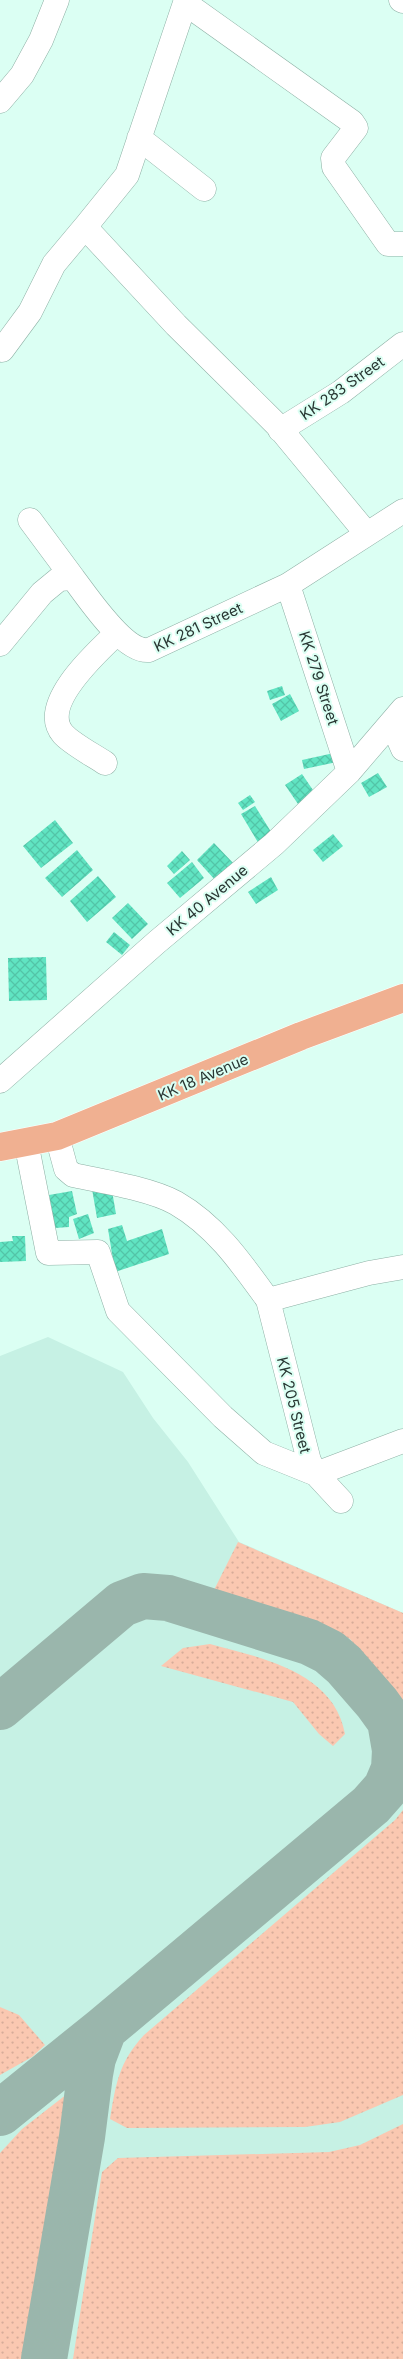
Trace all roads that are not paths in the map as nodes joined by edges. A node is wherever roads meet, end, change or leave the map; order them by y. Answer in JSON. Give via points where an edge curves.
{"nodes":[{"id":1,"x":57,"y":0,"type":"edge"},
{"id":2,"x":186,"y":1,"type":"edge"},
{"id":3,"x":0,"y":102,"type":"edge"},
{"id":4,"x":139,"y":138,"type":"junction"},
{"id":5,"x":204,"y":189,"type":"dead end"},
{"id":6,"x":85,"y":227,"type":"junction"},
{"id":7,"x":403,"y":244,"type":"edge"},
{"id":8,"x":403,"y":344,"type":"edge"},
{"id":9,"x":1,"y":350,"type":"edge"},
{"id":10,"x":280,"y":430,"type":"junction"},
{"id":11,"x":403,"y":511,"type":"edge"},
{"id":12,"x":30,"y":520,"type":"dead end"},
{"id":13,"x":367,"y":534,"type":"junction"},
{"id":14,"x":73,"y":578,"type":"junction"},
{"id":15,"x":288,"y":585,"type":"junction"},
{"id":16,"x":116,"y":634,"type":"junction"},
{"id":17,"x":0,"y":644,"type":"edge"},
{"id":18,"x":398,"y":717,"type":"edge"},
{"id":19,"x":403,"y":749,"type":"edge"},
{"id":20,"x":105,"y":763,"type":"dead end"},
{"id":21,"x":349,"y":772,"type":"junction"},
{"id":22,"x":403,"y":998,"type":"edge"},
{"id":23,"x":0,"y":1081,"type":"edge"},
{"id":24,"x":58,"y":1136,"type":"junction"},
{"id":25,"x":13,"y":1145,"type":"edge"},
{"id":26,"x":403,"y":1267,"type":"edge"},
{"id":27,"x":268,"y":1300,"type":"junction"},
{"id":28,"x":403,"y":1441,"type":"edge"},
{"id":29,"x":316,"y":1474,"type":"junction"},
{"id":30,"x":341,"y":1501,"type":"dead end"}],
"edges":[{"from":1,"to":3,"type":"street","via":[[22,75]]},
{"from":2,"to":4,"type":"street"},
{"from":2,"to":7,"type":"street","via":[[352,122],[356,128],[334,158],[334,167],[388,244]]},
{"from":4,"to":5,"type":"street"},
{"from":4,"to":6,"type":"street","via":[[127,175]]},
{"from":6,"to":9,"type":"street","via":[[54,264],[30,312]]},
{"from":6,"to":10,"type":"street"},
{"from":8,"to":10,"type":"street","name":"KK 283 Street","via":[[342,392]]},
{"from":10,"to":13,"type":"street"},
{"from":11,"to":13,"type":"street","name":"KK 281 Street"},
{"from":12,"to":14,"type":"street","name":"KK 281 Street"},
{"from":13,"to":15,"type":"street","name":"KK 281 Street"},
{"from":14,"to":16,"type":"street","name":"KK 281 Street"},
{"from":14,"to":17,"type":"street","via":[[59,579],[42,593]]},
{"from":15,"to":16,"type":"street","name":"KK 281 Street","via":[[149,650],[143,651]]},
{"from":15,"to":21,"type":"street","name":"KK 279 Street"},
{"from":16,"to":20,"type":"street","via":[[81,668],[59,702],[56,722],[64,735]]},
{"from":18,"to":19,"type":"street"},
{"from":18,"to":21,"type":"street","name":"KK 40 Avenue"},
{"from":21,"to":23,"type":"street","name":"KK 40 Avenue","via":[[274,844]]},
{"from":22,"to":24,"type":"main road","name":"KK 18 Avenue","via":[[301,1036]]},
{"from":24,"to":25,"type":"main road","name":"KK 18 Avenue"},
{"from":24,"to":27,"type":"street","name":"KK 205 Street","via":[[66,1169],[73,1174],[158,1195],[193,1214],[230,1248]]},
{"from":25,"to":29,"type":"street","via":[[48,1252],[98,1252],[118,1311],[223,1417],[264,1453]]},
{"from":26,"to":27,"type":"street"},
{"from":27,"to":29,"type":"street","name":"KK 205 Street","via":[[304,1447]]},
{"from":28,"to":29,"type":"street"},
{"from":29,"to":30,"type":"street","name":"KK 205 Street"}]}
